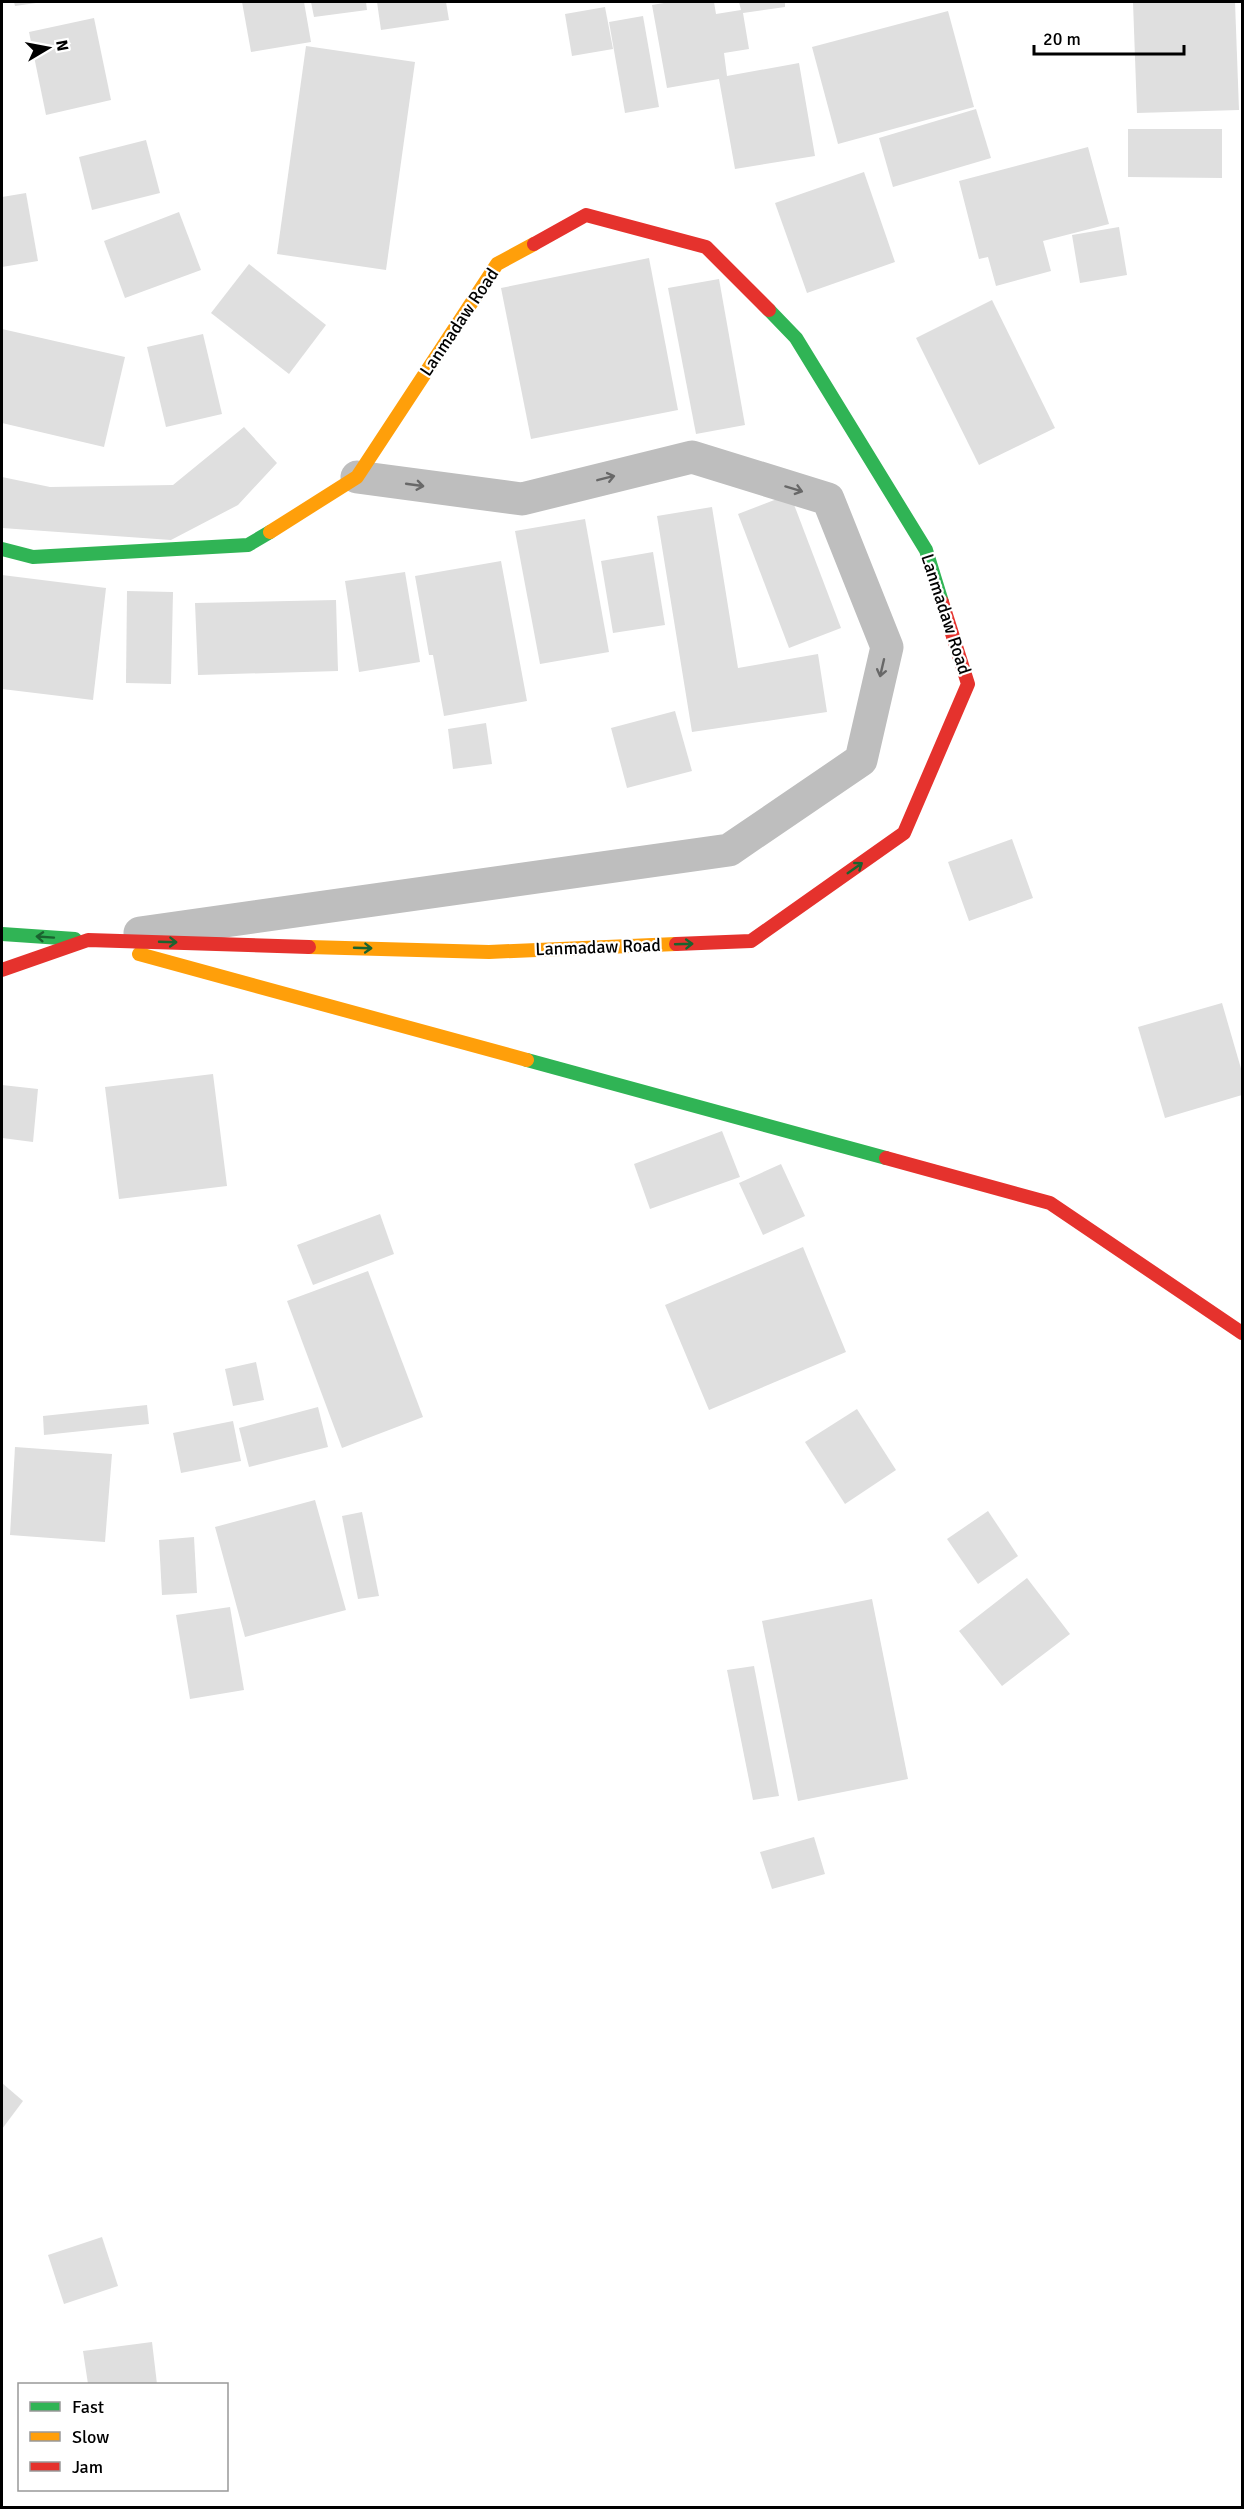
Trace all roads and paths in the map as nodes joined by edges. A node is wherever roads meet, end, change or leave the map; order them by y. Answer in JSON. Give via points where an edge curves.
{"nodes":[{"id":1,"x":357,"y":477,"type":"junction"},
{"id":2,"x":2,"y":549,"type":"edge"},
{"id":3,"x":2,"y":934,"type":"edge"},
{"id":4,"x":88,"y":940,"type":"junction"},
{"id":5,"x":2,"y":970,"type":"edge"},
{"id":6,"x":1242,"y":1333,"type":"edge"}],
"edges":[{"from":1,"to":2,"type":"street","via":[[248,546],[33,557]]},
{"from":1,"to":4,"type":"street","name":"Lanmadaw Road","one_way":true,"via":[[522,499],[692,457],[828,499],[887,647],[861,760],[729,850]]},
{"from":4,"to":1,"type":"street","name":"Lanmadaw Road","one_way":true,"via":[[489,952],[751,941],[904,833],[968,684],[926,550],[796,338],[706,248],[586,215],[497,264]]},
{"from":4,"to":3,"type":"street","one_way":true},
{"from":4,"to":5,"type":"street","name":"Lanmadaw Road"},
{"from":4,"to":6,"type":"street","via":[[1050,1203]]}]}
